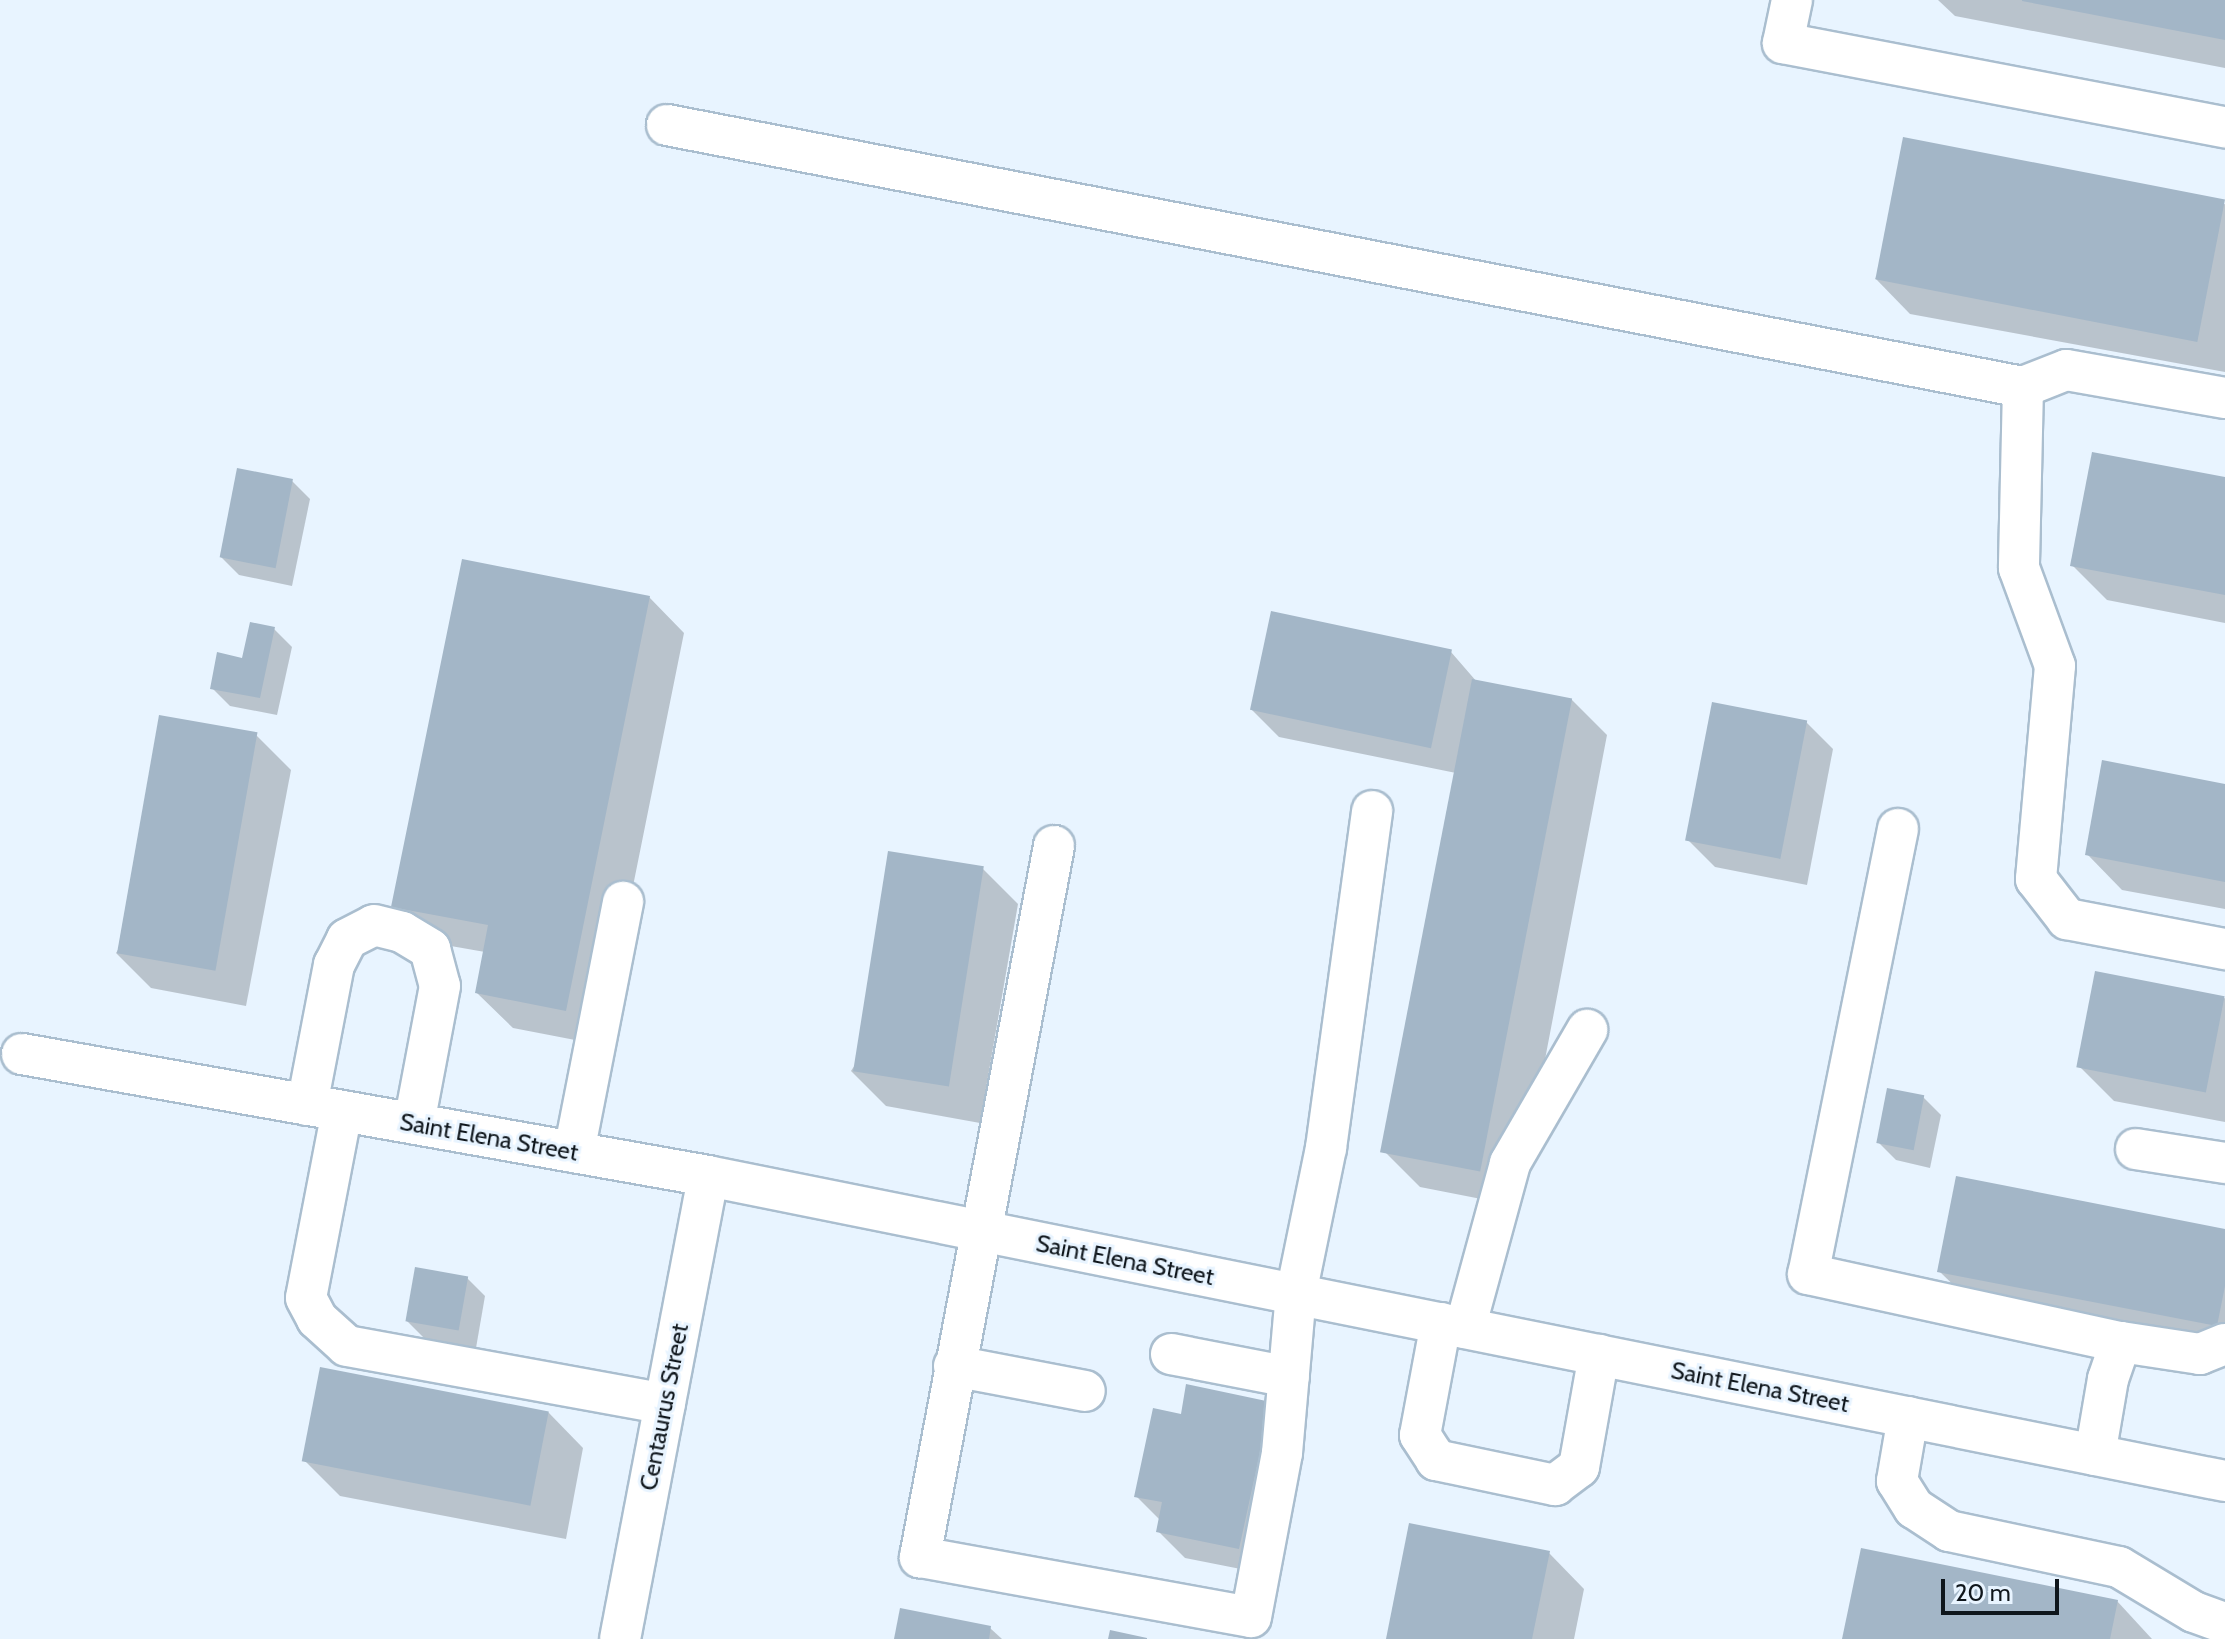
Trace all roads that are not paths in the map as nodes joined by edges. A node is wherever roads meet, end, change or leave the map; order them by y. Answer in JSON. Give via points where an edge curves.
{"nodes":[{"id":1,"x":1792,"y":0,"type":"edge"},
{"id":2,"x":667,"y":125,"type":"dead end"},
{"id":3,"x":2225,"y":127,"type":"edge"},
{"id":4,"x":2023,"y":387,"type":"junction"},
{"id":5,"x":2225,"y":398,"type":"edge"},
{"id":6,"x":1372,"y":811,"type":"dead end"},
{"id":7,"x":1898,"y":829,"type":"dead end"},
{"id":8,"x":1054,"y":846,"type":"dead end"},
{"id":9,"x":623,"y":902,"type":"dead end"},
{"id":10,"x":2225,"y":949,"type":"edge"},
{"id":11,"x":1587,"y":1030,"type":"dead end"},
{"id":12,"x":22,"y":1054,"type":"dead end"},
{"id":13,"x":325,"y":1108,"type":"junction"},
{"id":14,"x":414,"y":1124,"type":"junction"},
{"id":15,"x":2136,"y":1149,"type":"dead end"},
{"id":16,"x":574,"y":1152,"type":"junction"},
{"id":17,"x":2225,"y":1163,"type":"edge"},
{"id":18,"x":708,"y":1176,"type":"junction"},
{"id":19,"x":980,"y":1230,"type":"junction"},
{"id":20,"x":1296,"y":1294,"type":"junction"},
{"id":21,"x":1453,"y":1326,"type":"junction"},
{"id":22,"x":2121,"y":1342,"type":"junction"},
{"id":23,"x":2225,"y":1344,"type":"edge"},
{"id":24,"x":1171,"y":1354,"type":"dead end"},
{"id":25,"x":1599,"y":1355,"type":"junction"},
{"id":26,"x":954,"y":1366,"type":"junction"},
{"id":27,"x":1289,"y":1377,"type":"junction"},
{"id":28,"x":1085,"y":1391,"type":"dead end"},
{"id":29,"x":665,"y":1404,"type":"junction"},
{"id":30,"x":1908,"y":1417,"type":"junction"},
{"id":31,"x":2095,"y":1455,"type":"junction"},
{"id":32,"x":2225,"y":1481,"type":"edge"},
{"id":33,"x":2225,"y":1623,"type":"edge"},
{"id":34,"x":620,"y":1639,"type":"edge"}],
"edges":[{"from":1,"to":3,"type":"street","via":[[1783,43]]},
{"from":2,"to":4,"type":"street"},
{"from":4,"to":5,"type":"street","via":[[2066,370]]},
{"from":4,"to":10,"type":"street","via":[[2019,568],[2055,666],[2036,879],[2067,919]]},
{"from":6,"to":20,"type":"street","via":[[1326,1148]]},
{"from":7,"to":22,"type":"street","via":[[1808,1274]]},
{"from":8,"to":19,"type":"street"},
{"from":9,"to":16,"type":"street"},
{"from":11,"to":21,"type":"street","via":[[1510,1163]]},
{"from":12,"to":13,"type":"street","name":"Saint Elena Street"},
{"from":13,"to":14,"type":"street","name":"Saint Elena Street"},
{"from":13,"to":14,"type":"street","via":[[334,965],[347,939],[374,925],[402,932],[430,949],[440,986]]},
{"from":13,"to":29,"type":"street","via":[[306,1298],[317,1319],[347,1346]]},
{"from":14,"to":16,"type":"street","name":"Saint Elena Street"},
{"from":15,"to":17,"type":"street"},
{"from":16,"to":18,"type":"street","name":"Saint Elena Street"},
{"from":18,"to":19,"type":"street","name":"Saint Elena Street"},
{"from":18,"to":29,"type":"street","name":"Centaurus Street"},
{"from":19,"to":20,"type":"street","name":"Saint Elena Street"},
{"from":19,"to":26,"type":"street"},
{"from":20,"to":21,"type":"street","name":"Saint Elena Street"},
{"from":20,"to":27,"type":"street"},
{"from":21,"to":25,"type":"street","name":"Saint Elena Street"},
{"from":21,"to":25,"type":"street","via":[[1420,1435],[1436,1460],[1555,1485],[1579,1467]]},
{"from":22,"to":23,"type":"street","via":[[2200,1354]]},
{"from":22,"to":31,"type":"street","via":[[2108,1379]]},
{"from":24,"to":27,"type":"street"},
{"from":25,"to":30,"type":"street","name":"Saint Elena Street"},
{"from":26,"to":27,"type":"street","via":[[920,1557],[1251,1617],[1280,1464]]},
{"from":26,"to":28,"type":"street"},
{"from":29,"to":34,"type":"street","name":"Centaurus Street"},
{"from":30,"to":31,"type":"street","name":"Saint Elena Street"},
{"from":30,"to":33,"type":"street","via":[[1897,1481],[1914,1508],[1949,1531],[2119,1567],[2194,1612]]},
{"from":31,"to":32,"type":"street","name":"Saint Elena Street"}]}
